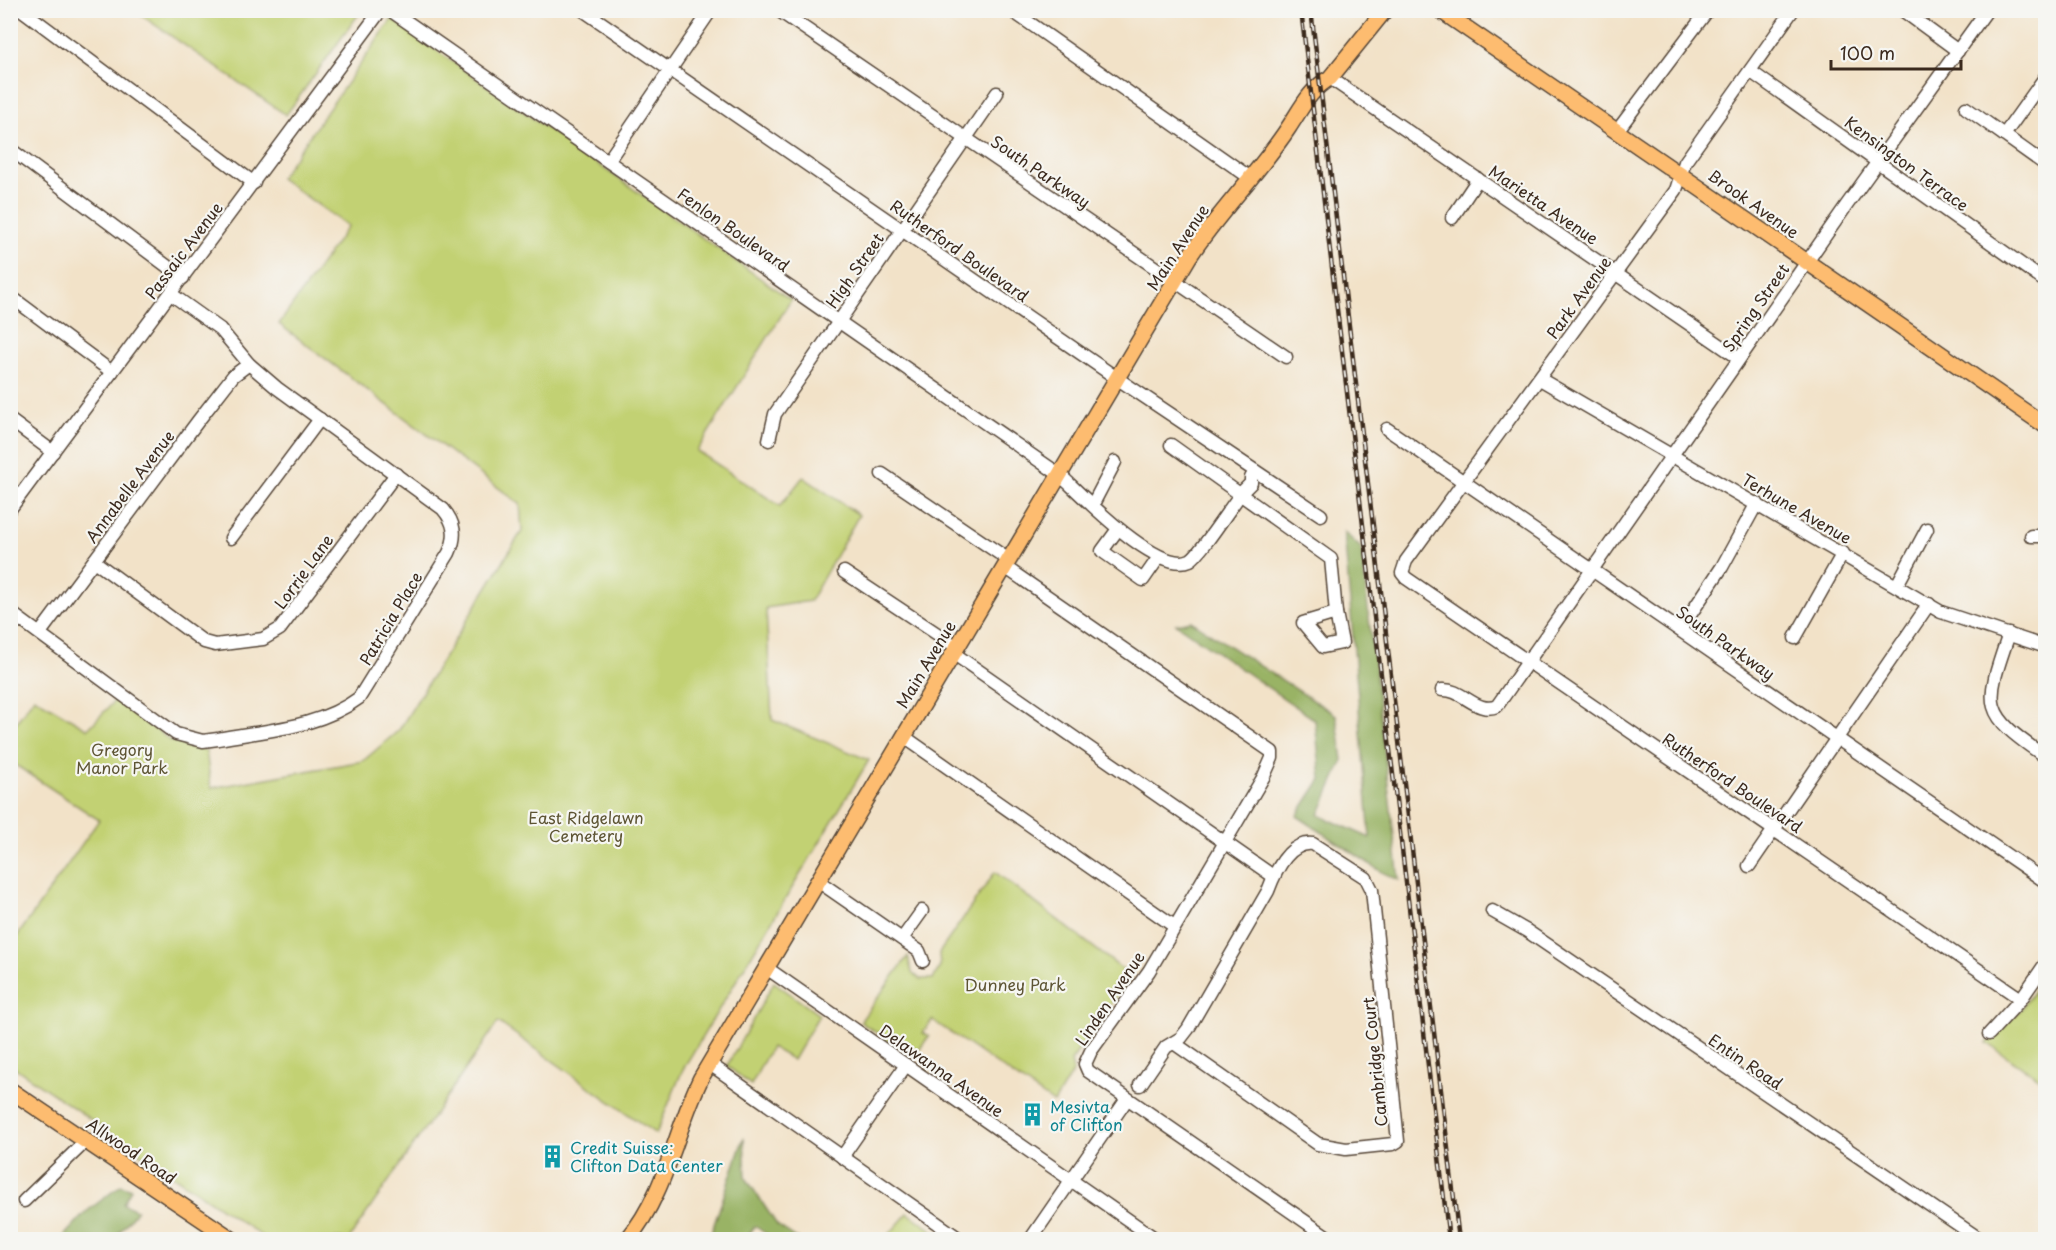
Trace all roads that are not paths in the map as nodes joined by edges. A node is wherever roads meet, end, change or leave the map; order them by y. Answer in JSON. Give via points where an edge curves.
{"nodes":[{"id":1,"x":22,"y":10,"type":"edge"},
{"id":2,"x":381,"y":10,"type":"edge"},
{"id":3,"x":390,"y":10,"type":"edge"},
{"id":4,"x":583,"y":10,"type":"edge"},
{"id":5,"x":711,"y":10,"type":"edge"},
{"id":6,"x":778,"y":10,"type":"edge"},
{"id":7,"x":1011,"y":10,"type":"edge"},
{"id":8,"x":1385,"y":10,"type":"edge"},
{"id":9,"x":1440,"y":10,"type":"edge"},
{"id":10,"x":1708,"y":10,"type":"edge"},
{"id":11,"x":1793,"y":10,"type":"edge"},
{"id":12,"x":1902,"y":10,"type":"edge"},
{"id":13,"x":1987,"y":10,"type":"edge"},
{"id":14,"x":1958,"y":51,"type":"junction"},
{"id":15,"x":670,"y":71,"type":"junction"},
{"id":16,"x":1750,"y":71,"type":"junction"},
{"id":17,"x":2046,"y":76,"type":"edge"},
{"id":18,"x":1330,"y":78,"type":"junction"},
{"id":19,"x":997,"y":93,"type":"dead end"},
{"id":20,"x":1966,"y":108,"type":"dead end"},
{"id":21,"x":1617,"y":131,"type":"junction"},
{"id":22,"x":2004,"y":135,"type":"junction"},
{"id":23,"x":965,"y":139,"type":"junction"},
{"id":24,"x":10,"y":149,"type":"edge"},
{"id":25,"x":608,"y":161,"type":"junction"},
{"id":26,"x":1878,"y":163,"type":"junction"},
{"id":27,"x":2046,"y":165,"type":"edge"},
{"id":28,"x":1681,"y":175,"type":"junction"},
{"id":29,"x":1250,"y":177,"type":"junction"},
{"id":30,"x":1478,"y":179,"type":"junction"},
{"id":31,"x":254,"y":183,"type":"junction"},
{"id":32,"x":1452,"y":218,"type":"dead end"},
{"id":33,"x":902,"y":230,"type":"junction"},
{"id":34,"x":1807,"y":262,"type":"junction"},
{"id":35,"x":1616,"y":274,"type":"junction"},
{"id":36,"x":183,"y":278,"type":"junction"},
{"id":37,"x":1174,"y":282,"type":"junction"},
{"id":38,"x":2046,"y":282,"type":"edge"},
{"id":39,"x":171,"y":294,"type":"junction"},
{"id":40,"x":10,"y":296,"type":"edge"},
{"id":41,"x":839,"y":322,"type":"junction"},
{"id":42,"x":1286,"y":357,"type":"dead end"},
{"id":43,"x":1739,"y":358,"type":"junction"},
{"id":44,"x":249,"y":364,"type":"junction"},
{"id":45,"x":112,"y":372,"type":"junction"},
{"id":46,"x":1118,"y":379,"type":"junction"},
{"id":47,"x":1540,"y":379,"type":"junction"},
{"id":48,"x":320,"y":419,"type":"junction"},
{"id":49,"x":10,"y":420,"type":"edge"},
{"id":50,"x":2046,"y":426,"type":"edge"},
{"id":51,"x":1387,"y":429,"type":"dead end"},
{"id":52,"x":769,"y":440,"type":"dead end"},
{"id":53,"x":1171,"y":445,"type":"dead end"},
{"id":54,"x":53,"y":452,"type":"junction"},
{"id":55,"x":1672,"y":454,"type":"junction"},
{"id":56,"x":1115,"y":462,"type":"dead end"},
{"id":57,"x":396,"y":474,"type":"junction"},
{"id":58,"x":882,"y":474,"type":"dead end"},
{"id":59,"x":1060,"y":475,"type":"junction"},
{"id":60,"x":1253,"y":475,"type":"junction"},
{"id":61,"x":1463,"y":482,"type":"junction"},
{"id":62,"x":1242,"y":492,"type":"junction"},
{"id":63,"x":1757,"y":503,"type":"junction"},
{"id":64,"x":1092,"y":504,"type":"junction"},
{"id":65,"x":10,"y":509,"type":"edge"},
{"id":66,"x":1321,"y":515,"type":"dead end"},
{"id":67,"x":1118,"y":529,"type":"junction"},
{"id":68,"x":1927,"y":529,"type":"dead end"},
{"id":69,"x":2031,"y":536,"type":"dead end"},
{"id":70,"x":2046,"y":536,"type":"edge"},
{"id":71,"x":231,"y":538,"type":"dead end"},
{"id":72,"x":1843,"y":554,"type":"junction"},
{"id":73,"x":1159,"y":557,"type":"junction"},
{"id":74,"x":94,"y":561,"type":"junction"},
{"id":75,"x":1007,"y":563,"type":"junction"},
{"id":76,"x":1591,"y":569,"type":"junction"},
{"id":77,"x":844,"y":572,"type":"dead end"},
{"id":78,"x":1897,"y":585,"type":"junction"},
{"id":79,"x":1426,"y":592,"type":"joint"},
{"id":80,"x":1929,"y":604,"type":"junction"},
{"id":81,"x":10,"y":612,"type":"edge"},
{"id":82,"x":1336,"y":613,"type":"dead end"},
{"id":83,"x":1680,"y":630,"type":"junction"},
{"id":84,"x":40,"y":633,"type":"junction"},
{"id":85,"x":2008,"y":634,"type":"junction"},
{"id":86,"x":1795,"y":638,"type":"dead end"},
{"id":87,"x":2046,"y":647,"type":"edge"},
{"id":88,"x":955,"y":650,"type":"junction"},
{"id":89,"x":1528,"y":661,"type":"junction"},
{"id":90,"x":1442,"y":690,"type":"dead end"},
{"id":91,"x":903,"y":736,"type":"junction"},
{"id":92,"x":1836,"y":739,"type":"junction"},
{"id":93,"x":2046,"y":757,"type":"edge"},
{"id":94,"x":1774,"y":830,"type":"junction"},
{"id":95,"x":1225,"y":840,"type":"junction"},
{"id":96,"x":1749,"y":866,"type":"dead end"},
{"id":97,"x":1273,"y":876,"type":"junction"},
{"id":98,"x":818,"y":881,"type":"junction"},
{"id":99,"x":2046,"y":882,"type":"edge"},
{"id":100,"x":1492,"y":910,"type":"dead end"},
{"id":101,"x":922,"y":911,"type":"dead end"},
{"id":102,"x":1174,"y":926,"type":"junction"},
{"id":103,"x":902,"y":939,"type":"junction"},
{"id":104,"x":923,"y":961,"type":"dead end"},
{"id":105,"x":2046,"y":963,"type":"edge"},
{"id":106,"x":768,"y":969,"type":"junction"},
{"id":107,"x":2021,"y":999,"type":"junction"},
{"id":108,"x":1989,"y":1034,"type":"dead end"},
{"id":109,"x":1174,"y":1043,"type":"junction"},
{"id":110,"x":710,"y":1064,"type":"junction"},
{"id":111,"x":906,"y":1065,"type":"junction"},
{"id":112,"x":1140,"y":1085,"type":"dead end"},
{"id":113,"x":10,"y":1090,"type":"edge"},
{"id":114,"x":1127,"y":1099,"type":"junction"},
{"id":115,"x":86,"y":1141,"type":"junction"},
{"id":116,"x":842,"y":1156,"type":"junction"},
{"id":117,"x":1071,"y":1179,"type":"junction"},
{"id":118,"x":24,"y":1201,"type":"dead end"},
{"id":119,"x":2046,"y":1235,"type":"edge"},
{"id":120,"x":233,"y":1239,"type":"edge"},
{"id":121,"x":627,"y":1239,"type":"edge"},
{"id":122,"x":961,"y":1239,"type":"edge"},
{"id":123,"x":1030,"y":1239,"type":"edge"},
{"id":124,"x":1157,"y":1239,"type":"edge"},
{"id":125,"x":1332,"y":1239,"type":"edge"},
{"id":126,"x":1982,"y":1239,"type":"edge"},
{"id":127,"x":2043,"y":1239,"type":"edge"}],
"edges":[{"from":1,"to":31,"type":"street"},
{"from":2,"to":31,"type":"street","name":"Passaic Avenue"},
{"from":3,"to":25,"type":"street","name":"Fenlon Boulevard"},
{"from":4,"to":15,"type":"street","name":"Rutherford Boulevard"},
{"from":5,"to":15,"type":"street"},
{"from":6,"to":23,"type":"street","name":"South Parkway"},
{"from":7,"to":29,"type":"street"},
{"from":8,"to":18,"type":"main road","name":"Main Avenue"},
{"from":9,"to":21,"type":"main road","name":"Brook Avenue"},
{"from":10,"to":21,"type":"street"},
{"from":11,"to":16,"type":"street","name":"Park Avenue"},
{"from":12,"to":14,"type":"street"},
{"from":13,"to":14,"type":"street","name":"Spring Street"},
{"from":14,"to":26,"type":"street","name":"Spring Street"},
{"from":15,"to":25,"type":"street"},
{"from":15,"to":33,"type":"street","name":"Rutherford Boulevard"},
{"from":16,"to":26,"type":"street","name":"Kensington Terrace"},
{"from":16,"to":28,"type":"street","name":"Park Avenue","via":[[1685,162]]},
{"from":17,"to":22,"type":"street"},
{"from":18,"to":29,"type":"main road","name":"Main Avenue","via":[[1327,89],[1302,121],[1289,126]]},
{"from":18,"to":30,"type":"street","name":"Marietta Avenue"},
{"from":19,"to":23,"type":"street","name":"High Street"},
{"from":20,"to":22,"type":"street"},
{"from":21,"to":28,"type":"main road","name":"Brook Avenue"},
{"from":22,"to":27,"type":"street"},
{"from":23,"to":33,"type":"street","name":"High Street"},
{"from":23,"to":37,"type":"street","name":"South Parkway"},
{"from":24,"to":36,"type":"street"},
{"from":25,"to":41,"type":"street","name":"Fenlon Boulevard"},
{"from":26,"to":34,"type":"street","name":"Spring Street"},
{"from":26,"to":38,"type":"street","name":"Kensington Terrace"},
{"from":28,"to":34,"type":"main road","name":"Brook Avenue"},
{"from":28,"to":35,"type":"street","name":"Park Avenue","via":[[1676,190]]},
{"from":29,"to":37,"type":"main road","name":"Main Avenue","via":[[1208,228]]},
{"from":30,"to":32,"type":"street"},
{"from":30,"to":35,"type":"street","name":"Marietta Avenue"},
{"from":31,"to":36,"type":"street","name":"Passaic Avenue"},
{"from":33,"to":41,"type":"street","name":"High Street"},
{"from":33,"to":46,"type":"street","name":"Rutherford Boulevard"},
{"from":34,"to":43,"type":"street","name":"Spring Street"},
{"from":34,"to":50,"type":"main road","name":"Brook Avenue"},
{"from":35,"to":43,"type":"street","name":"Marietta Avenue"},
{"from":35,"to":47,"type":"street","name":"Park Avenue"},
{"from":36,"to":39,"type":"street","name":"Passaic Avenue"},
{"from":37,"to":42,"type":"street","name":"South Parkway"},
{"from":37,"to":46,"type":"main road","name":"Main Avenue"},
{"from":39,"to":44,"type":"street","name":"Patricia Place","via":[[220,329]]},
{"from":39,"to":45,"type":"street","name":"Passaic Avenue"},
{"from":40,"to":45,"type":"street"},
{"from":41,"to":52,"type":"street","name":"High Street","via":[[775,414]]},
{"from":41,"to":59,"type":"street","name":"Fenlon Boulevard"},
{"from":43,"to":55,"type":"street","name":"Spring Street"},
{"from":44,"to":48,"type":"street","name":"Patricia Place"},
{"from":44,"to":74,"type":"street","name":"Annabelle Avenue","via":[[233,376]]},
{"from":45,"to":54,"type":"street","name":"Passaic Avenue"},
{"from":46,"to":59,"type":"main road","name":"Main Avenue"},
{"from":46,"to":60,"type":"street","name":"Rutherford Boulevard"},
{"from":47,"to":55,"type":"street","name":"Terhune Avenue"},
{"from":47,"to":61,"type":"street","name":"Park Avenue"},
{"from":48,"to":57,"type":"street","name":"Patricia Place"},
{"from":48,"to":71,"type":"street"},
{"from":49,"to":54,"type":"street"},
{"from":51,"to":61,"type":"street","name":"South Parkway"},
{"from":53,"to":62,"type":"street"},
{"from":54,"to":65,"type":"street","name":"Passaic Avenue"},
{"from":55,"to":63,"type":"street","name":"Terhune Avenue"},
{"from":55,"to":76,"type":"street","name":"Spring Street"},
{"from":56,"to":64,"type":"street"},
{"from":57,"to":74,"type":"street","name":"Lorrie Lane","via":[[288,621],[263,639],[225,644],[204,642]]},
{"from":57,"to":84,"type":"street","name":"Patricia Place","via":[[450,517],[453,544],[366,689],[341,712],[319,720],[218,739],[185,738]]},
{"from":58,"to":75,"type":"street"},
{"from":59,"to":64,"type":"street","name":"Fenlon Boulevard"},
{"from":59,"to":75,"type":"main road","name":"Main Avenue"},
{"from":60,"to":62,"type":"street","via":[[1245,479]]},
{"from":60,"to":66,"type":"street","name":"Rutherford Boulevard"},
{"from":61,"to":76,"type":"street","name":"South Parkway"},
{"from":61,"to":79,"type":"street","name":"Park Avenue","via":[[1403,566],[1403,575]]},
{"from":62,"to":73,"type":"street","via":[[1192,560],[1177,564]]},
{"from":62,"to":82,"type":"street","via":[[1331,559]]},
{"from":63,"to":72,"type":"street","name":"Terhune Avenue"},
{"from":63,"to":83,"type":"street","via":[[1722,567]]},
{"from":64,"to":67,"type":"street","name":"Fenlon Boulevard"},
{"from":67,"to":73,"type":"street","name":"Fenlon Boulevard"},
{"from":67,"to":73,"type":"street","via":[[1102,551],[1143,580]]},
{"from":68,"to":78,"type":"street"},
{"from":69,"to":70,"type":"street"},
{"from":72,"to":78,"type":"street","name":"Terhune Avenue"},
{"from":72,"to":86,"type":"street"},
{"from":74,"to":84,"type":"street","name":"Annabelle Avenue"},
{"from":75,"to":88,"type":"main road","name":"Main Avenue"},
{"from":75,"to":95,"type":"street","name":"Linden Avenue","via":[[1270,750],[1273,755],[1263,776]]},
{"from":76,"to":83,"type":"street","name":"South Parkway"},
{"from":76,"to":89,"type":"street","name":"Spring Street"},
{"from":77,"to":88,"type":"street"},
{"from":78,"to":80,"type":"street","name":"Terhune Avenue"},
{"from":79,"to":89,"type":"street","name":"Rutherford Boulevard"},
{"from":80,"to":85,"type":"street","name":"Terhune Avenue","via":[[1941,612]]},
{"from":80,"to":92,"type":"street"},
{"from":81,"to":84,"type":"street","name":"Patricia Place"},
{"from":83,"to":92,"type":"street","name":"South Parkway"},
{"from":85,"to":87,"type":"street","name":"Terhune Avenue"},
{"from":85,"to":93,"type":"street","via":[[1994,675],[1991,704],[2006,729]]},
{"from":88,"to":91,"type":"main road","name":"Main Avenue"},
{"from":88,"to":95,"type":"street"},
{"from":89,"to":90,"type":"street","name":"Spring Street","via":[[1492,708],[1480,707],[1454,690]]},
{"from":89,"to":94,"type":"street","name":"Rutherford Boulevard"},
{"from":91,"to":98,"type":"main road","name":"Main Avenue"},
{"from":91,"to":102,"type":"street"},
{"from":92,"to":94,"type":"street"},
{"from":92,"to":99,"type":"street","name":"South Parkway"},
{"from":94,"to":96,"type":"street"},
{"from":94,"to":107,"type":"street","name":"Rutherford Boulevard"},
{"from":95,"to":97,"type":"street"},
{"from":95,"to":102,"type":"street","name":"Linden Avenue"},
{"from":97,"to":109,"type":"street","name":"Cambridge Court","via":[[1188,1029]]},
{"from":97,"to":109,"type":"street","name":"Cambridge Court","via":[[1293,849],[1305,843],[1313,844],[1369,883],[1398,1141],[1346,1149],[1318,1144]]},
{"from":98,"to":103,"type":"street"},
{"from":98,"to":106,"type":"main road","name":"Main Avenue"},
{"from":100,"to":126,"type":"street","name":"Entin Road"},
{"from":101,"to":103,"type":"street"},
{"from":102,"to":114,"type":"street","name":"Linden Avenue","via":[[1149,971],[1090,1051],[1085,1064],[1088,1071]]},
{"from":103,"to":104,"type":"street","via":[[919,951]]},
{"from":105,"to":107,"type":"street"},
{"from":106,"to":110,"type":"main road","name":"Main Avenue"},
{"from":106,"to":111,"type":"street","name":"Delawanna Avenue"},
{"from":107,"to":108,"type":"street"},
{"from":109,"to":112,"type":"street","name":"Cambridge Court","via":[[1166,1047]]},
{"from":110,"to":116,"type":"street"},
{"from":110,"to":121,"type":"main road","name":"Main Avenue","via":[[689,1102],[649,1212]]},
{"from":111,"to":116,"type":"street"},
{"from":111,"to":117,"type":"street","name":"Delawanna Avenue"},
{"from":113,"to":115,"type":"main road","name":"Allwood Road"},
{"from":114,"to":117,"type":"street"},
{"from":114,"to":125,"type":"street"},
{"from":115,"to":118,"type":"street"},
{"from":115,"to":120,"type":"main road","name":"Allwood Road"},
{"from":116,"to":122,"type":"street"},
{"from":117,"to":123,"type":"street"},
{"from":117,"to":124,"type":"street","name":"Delawanna Avenue"},
{"from":119,"to":127,"type":"street"}]}
